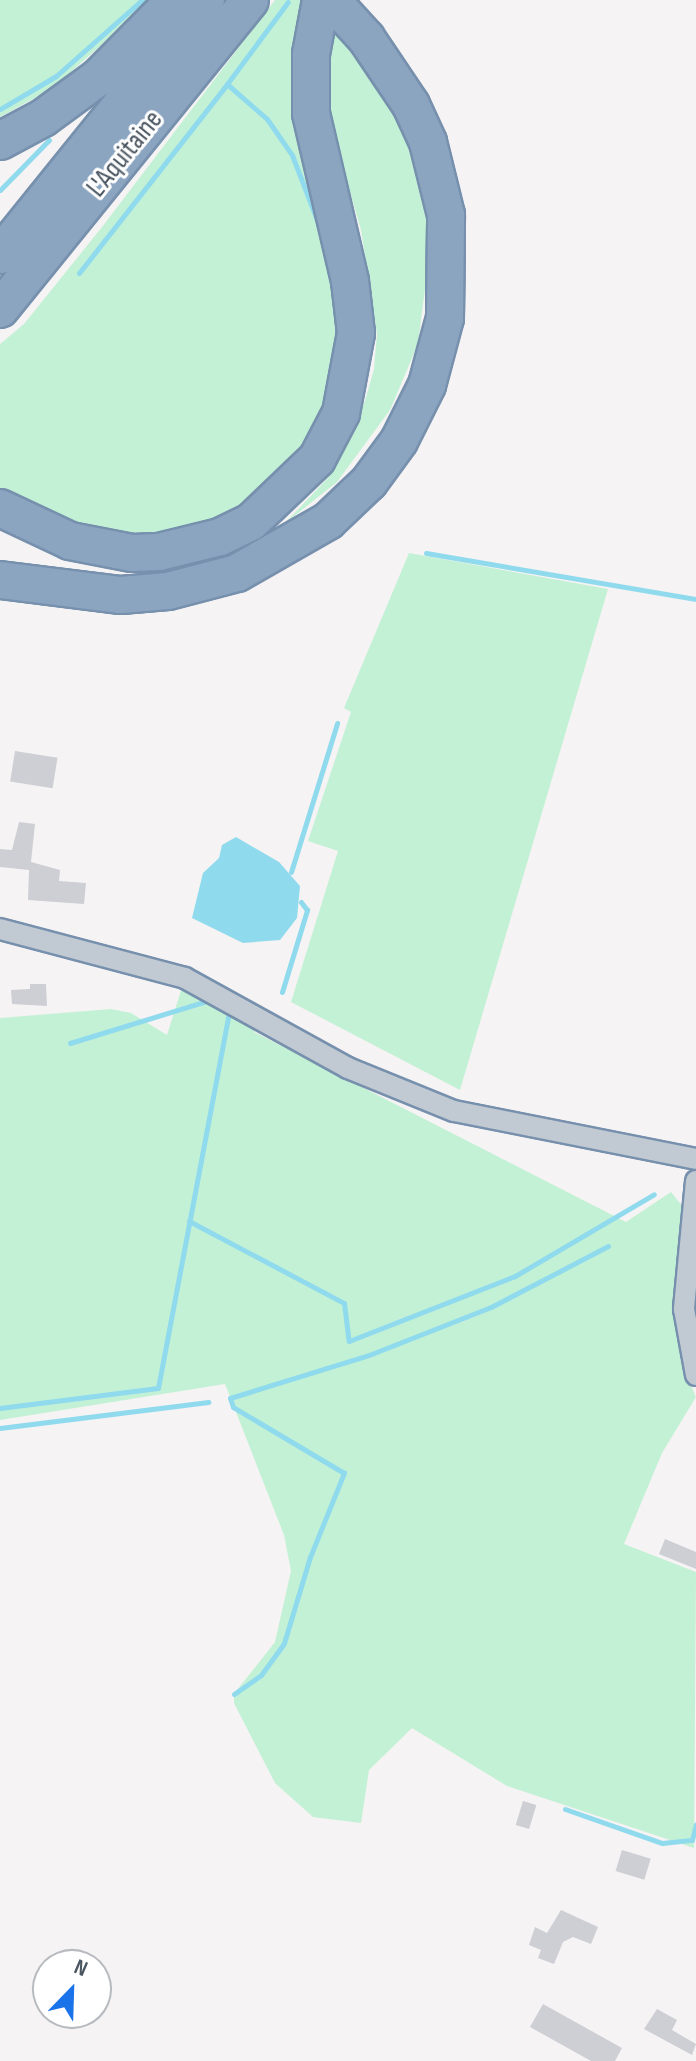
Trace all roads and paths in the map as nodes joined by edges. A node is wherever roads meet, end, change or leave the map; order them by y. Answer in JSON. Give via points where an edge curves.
{"nodes":[{"id":1,"x":175,"y":0,"type":"edge"},
{"id":2,"x":206,"y":0,"type":"edge"},
{"id":3,"x":250,"y":0,"type":"edge"},
{"id":4,"x":328,"y":1,"type":"edge"},
{"id":5,"x":0,"y":141,"type":"edge"},
{"id":6,"x":0,"y":255,"type":"edge"},
{"id":7,"x":0,"y":309,"type":"edge"},
{"id":8,"x":0,"y":508,"type":"edge"},
{"id":9,"x":0,"y":580,"type":"edge"},
{"id":10,"x":0,"y":929,"type":"edge"},
{"id":11,"x":696,"y":1159,"type":"edge"},
{"id":12,"x":696,"y":1181,"type":"edge"},
{"id":13,"x":696,"y":1375,"type":"edge"}],
"edges":[{"from":1,"to":5,"type":"highway","via":[[99,77],[43,118]]},
{"from":2,"to":6,"type":"highway","name":"L'Aquitaine"},
{"from":3,"to":7,"type":"highway","name":"L'Aquitaine"},
{"from":4,"to":8,"type":"highway","via":[[311,54],[311,113],[350,281],[356,333],[341,413],[317,459],[251,522],[198,544],[159,552],[132,553],[70,541]]},
{"from":4,"to":9,"type":"highway","via":[[366,38],[411,105],[428,142],[446,215],[445,318],[427,385],[399,441],[369,482],[328,521],[237,573],[168,591],[121,595]]},
{"from":10,"to":11,"type":"street","via":[[185,978],[348,1068],[454,1111]]},
{"from":12,"to":13,"type":"street","via":[[684,1309]]}]}
